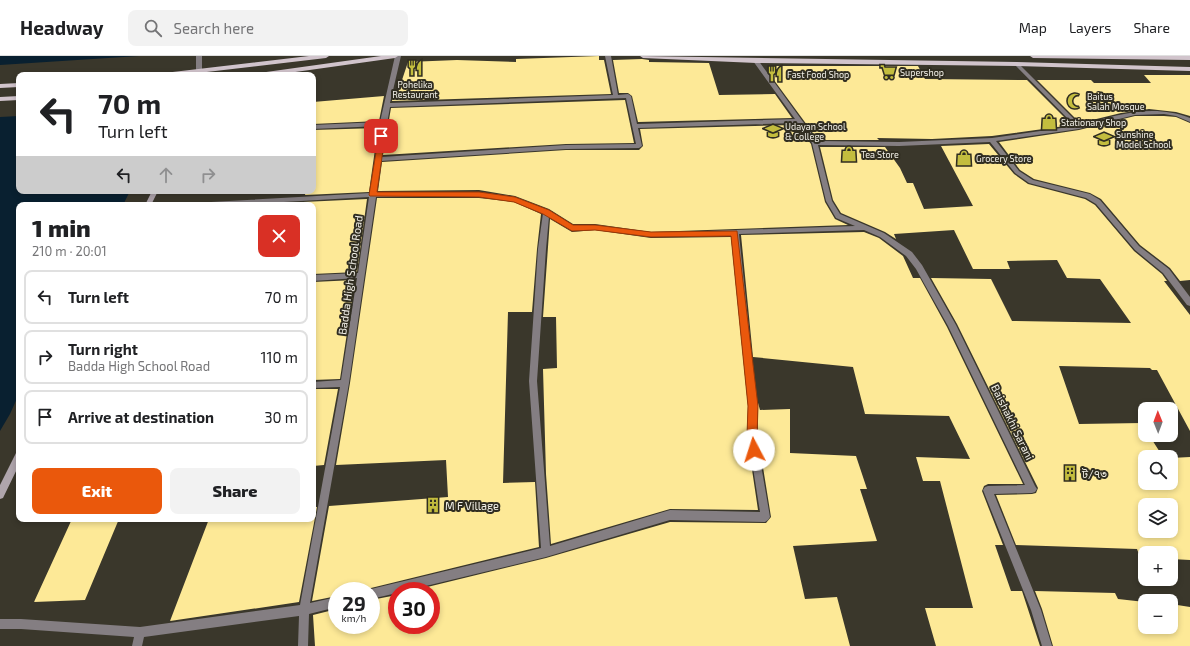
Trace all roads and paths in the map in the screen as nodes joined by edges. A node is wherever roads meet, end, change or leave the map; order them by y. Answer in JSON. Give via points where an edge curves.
{"nodes":[{"id":1,"x":199,"y":56,"type":"edge"},
{"id":2,"x":326,"y":56,"type":"edge"},
{"id":3,"x":395,"y":56,"type":"edge"},
{"id":4,"x":398,"y":56,"type":"edge"},
{"id":5,"x":608,"y":56,"type":"edge"},
{"id":6,"x":643,"y":56,"type":"edge"},
{"id":7,"x":1033,"y":56,"type":"edge"},
{"id":8,"x":1190,"y":58,"type":"edge"},
{"id":9,"x":756,"y":61,"type":"junction"},
{"id":10,"x":1017,"y":64,"type":"junction"},
{"id":11,"x":1190,"y":69,"type":"edge"},
{"id":12,"x":199,"y":72,"type":"joint"},
{"id":13,"x":280,"y":72,"type":"edge"},
{"id":14,"x":16,"y":85,"type":"edge"},
{"id":15,"x":0,"y":86,"type":"edge"},
{"id":16,"x":616,"y":97,"type":"junction"},
{"id":17,"x":16,"y":98,"type":"edge"},
{"id":18,"x":0,"y":99,"type":"edge"},
{"id":19,"x":387,"y":105,"type":"junction"},
{"id":20,"x":1190,"y":120,"type":"edge"},
{"id":21,"x":799,"y":121,"type":"junction"},
{"id":22,"x":383,"y":124,"type":"junction"},
{"id":23,"x":634,"y":126,"type":"junction"},
{"id":24,"x":316,"y":127,"type":"edge"},
{"id":25,"x":1079,"y":127,"type":"junction"},
{"id":26,"x":992,"y":140,"type":"junction"},
{"id":27,"x":815,"y":144,"type":"junction"},
{"id":28,"x":378,"y":159,"type":"junction"},
{"id":29,"x":373,"y":195,"type":"junction"},
{"id":30,"x":246,"y":202,"type":"edge"},
{"id":31,"x":546,"y":212,"type":"junction"},
{"id":32,"x":865,"y":228,"type":"junction"},
{"id":33,"x":735,"y":233,"type":"junction"},
{"id":34,"x":361,"y":275,"type":"junction"},
{"id":35,"x":316,"y":278,"type":"edge"},
{"id":36,"x":1190,"y":303,"type":"edge"},
{"id":37,"x":346,"y":383,"type":"junction"},
{"id":38,"x":316,"y":385,"type":"edge"},
{"id":39,"x":16,"y":462,"type":"edge"},
{"id":40,"x":0,"y":495,"type":"edge"},
{"id":41,"x":546,"y":552,"type":"junction"},
{"id":42,"x":380,"y":592,"type":"edge"},
{"id":43,"x":328,"y":604,"type":"edge"},
{"id":44,"x":304,"y":610,"type":"junction"},
{"id":45,"x":0,"y":624,"type":"edge"},
{"id":46,"x":140,"y":632,"type":"junction"},
{"id":47,"x":137,"y":646,"type":"edge"},
{"id":48,"x":303,"y":646,"type":"edge"},
{"id":49,"x":1047,"y":646,"type":"edge"}],
"edges":[{"from":1,"to":12,"type":"street"},
{"from":2,"to":12,"type":"main road"},
{"from":3,"to":13,"type":"main road"},
{"from":4,"to":19,"type":"street","name":"Badda High School Road"},
{"from":5,"to":16,"type":"street"},
{"from":6,"to":9,"type":"main road"},
{"from":7,"to":8,"type":"main road"},
{"from":9,"to":10,"type":"main road"},
{"from":9,"to":21,"type":"street"},
{"from":10,"to":11,"type":"main road"},
{"from":10,"to":25,"type":"street"},
{"from":14,"to":15,"type":"main road"},
{"from":16,"to":19,"type":"street"},
{"from":16,"to":23,"type":"street","via":[[628,96]]},
{"from":17,"to":18,"type":"main road"},
{"from":19,"to":22,"type":"street","name":"Badda High School Road"},
{"from":20,"to":25,"type":"street","via":[[1161,113],[1138,112]]},
{"from":21,"to":23,"type":"street"},
{"from":21,"to":27,"type":"street"},
{"from":22,"to":24,"type":"street"},
{"from":22,"to":28,"type":"street","name":"Badda High School Road"},
{"from":23,"to":28,"type":"street","via":[[638,146],[566,147]]},
{"from":25,"to":26,"type":"street"},
{"from":26,"to":27,"type":"street"},
{"from":26,"to":36,"type":"street","via":[[1017,172],[1031,182],[1088,196],[1098,202],[1137,248],[1166,271]]},
{"from":27,"to":32,"type":"street","name":"Baishakhi Sarani","via":[[830,201],[838,216]]},
{"from":28,"to":29,"type":"street","name":"Badda High School Road"},
{"from":29,"to":30,"type":"street"},
{"from":29,"to":31,"type":"street","via":[[479,194],[515,200]]},
{"from":29,"to":34,"type":"street","name":"Badda High School Road"},
{"from":31,"to":33,"type":"street","via":[[572,228],[595,227],[651,235]]},
{"from":31,"to":41,"type":"street","via":[[533,381]]},
{"from":32,"to":33,"type":"street"},
{"from":32,"to":49,"type":"street","name":"Baishakhi Sarani","via":[[882,234],[909,254],[919,267],[952,325],[1032,489],[988,490],[1036,610]]},
{"from":33,"to":41,"type":"street","via":[[753,406],[752,436],[765,517],[670,515]]},
{"from":34,"to":35,"type":"street"},
{"from":34,"to":37,"type":"street","name":"Badda High School Road"},
{"from":37,"to":38,"type":"street"},
{"from":37,"to":44,"type":"street","name":"Badda High School Road"},
{"from":39,"to":40,"type":"street"},
{"from":41,"to":42,"type":"street"},
{"from":43,"to":44,"type":"street"},
{"from":44,"to":46,"type":"street"},
{"from":44,"to":48,"type":"street","name":"Badda High School Road"},
{"from":45,"to":46,"type":"street"},
{"from":46,"to":47,"type":"street"}]}
